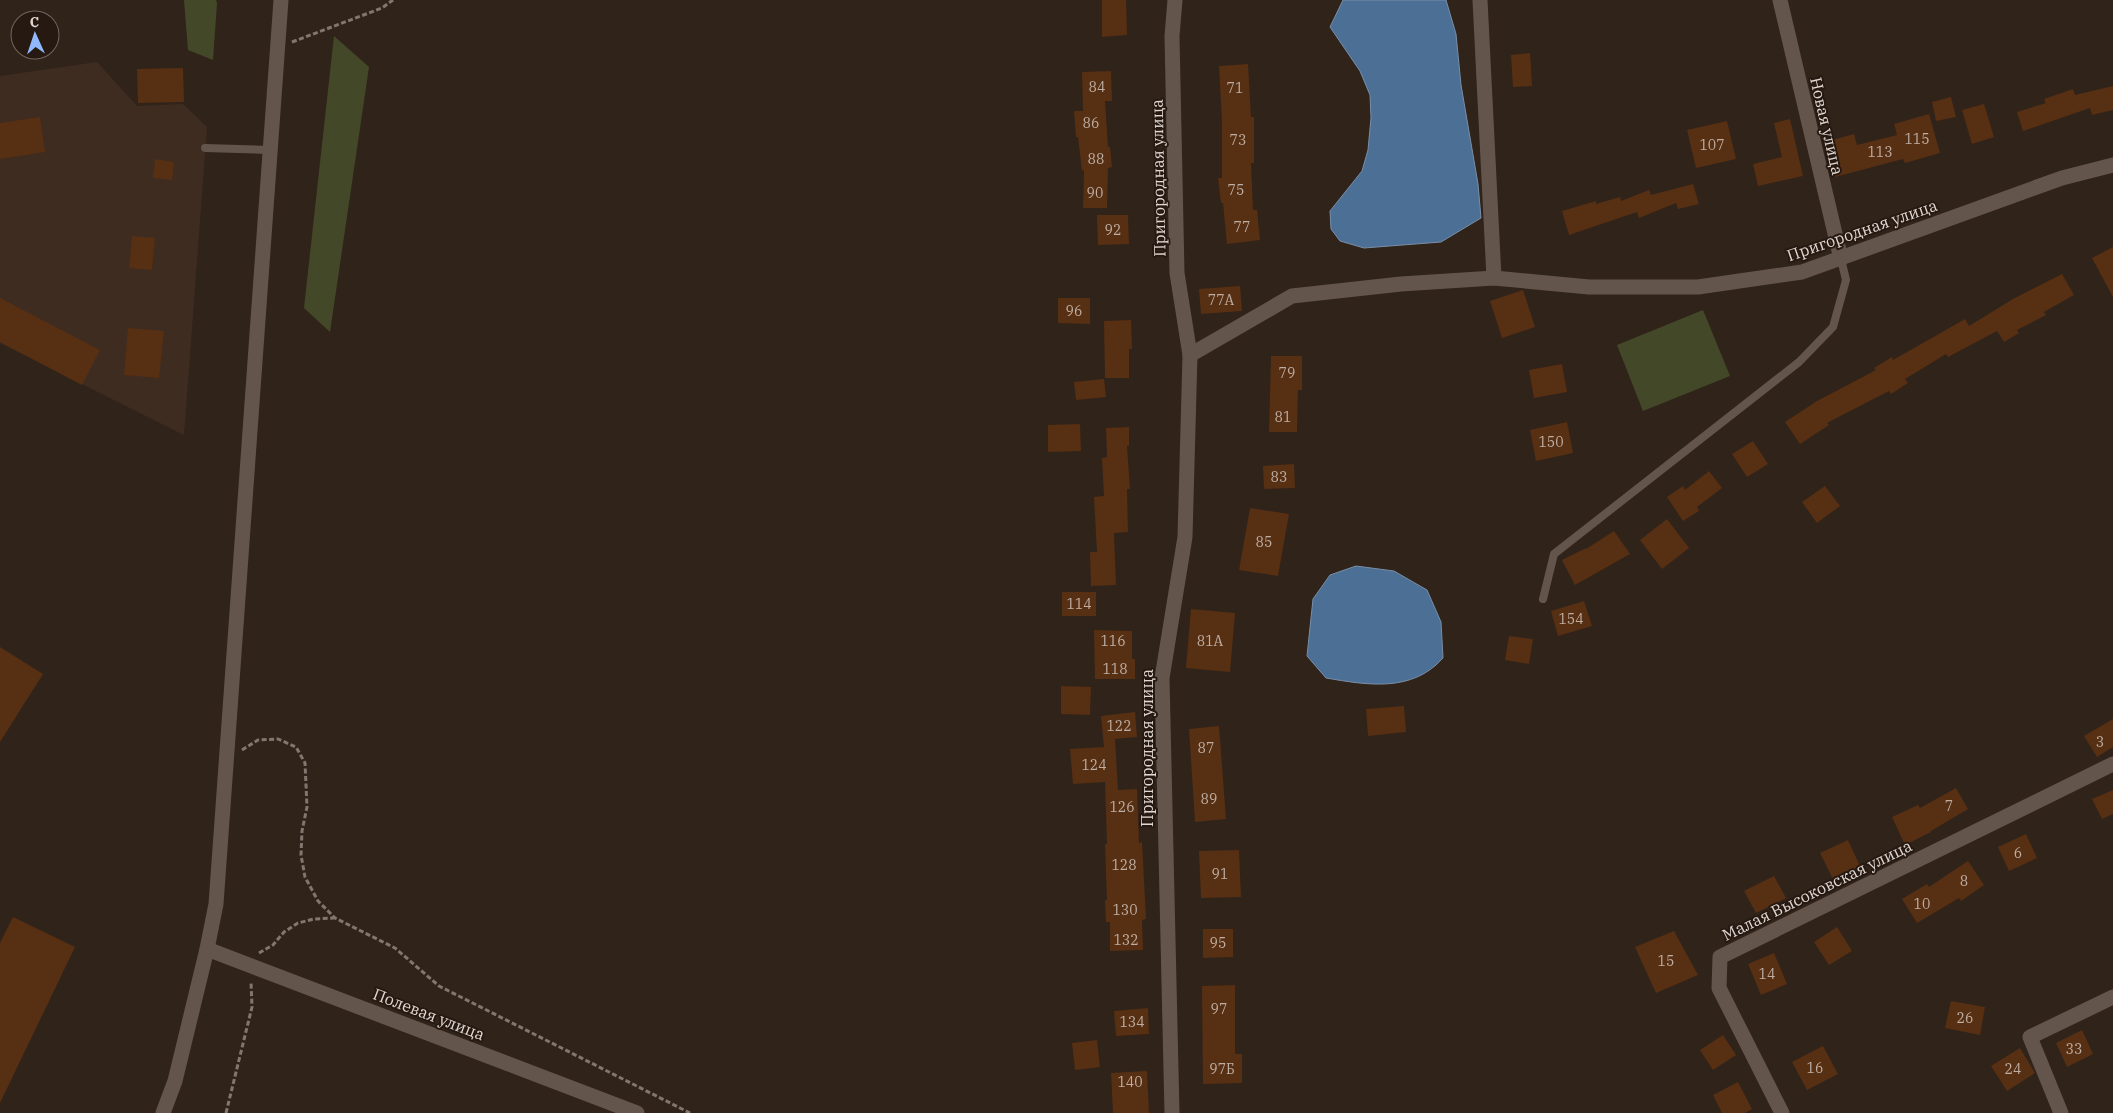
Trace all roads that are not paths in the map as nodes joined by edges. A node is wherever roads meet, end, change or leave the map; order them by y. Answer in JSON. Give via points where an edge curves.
{"nodes":[{"id":1,"x":281,"y":0,"type":"edge"},
{"id":2,"x":1175,"y":0,"type":"edge"},
{"id":3,"x":1480,"y":0,"type":"edge"},
{"id":4,"x":1780,"y":0,"type":"edge"},
{"id":5,"x":206,"y":148,"type":"dead end"},
{"id":6,"x":270,"y":150,"type":"junction"},
{"id":7,"x":2113,"y":165,"type":"edge"},
{"id":8,"x":1840,"y":259,"type":"junction"},
{"id":9,"x":1494,"y":278,"type":"junction"},
{"id":10,"x":1190,"y":355,"type":"junction"},
{"id":11,"x":1543,"y":599,"type":"dead end"},
{"id":12,"x":2113,"y":764,"type":"edge"},
{"id":13,"x":207,"y":948,"type":"junction"},
{"id":14,"x":2113,"y":998,"type":"edge"},
{"id":15,"x":163,"y":1113,"type":"edge"},
{"id":16,"x":637,"y":1113,"type":"edge"},
{"id":17,"x":1172,"y":1113,"type":"edge"},
{"id":18,"x":1782,"y":1113,"type":"edge"},
{"id":19,"x":2061,"y":1113,"type":"edge"}],
"edges":[{"from":1,"to":6,"type":"street"},
{"from":2,"to":10,"type":"street","name":"Пригородная улица","via":[[1172,36],[1177,273]]},
{"from":3,"to":9,"type":"street"},
{"from":4,"to":8,"type":"street","name":"Новая улица"},
{"from":5,"to":6,"type":"lane"},
{"from":6,"to":13,"type":"street","via":[[216,904]]},
{"from":7,"to":8,"type":"street","name":"Пригородная улица","via":[[2062,178]]},
{"from":8,"to":9,"type":"street","name":"Пригородная улица","via":[[1802,272],[1698,287],[1588,287]]},
{"from":8,"to":11,"type":"lane","via":[[1846,280],[1833,327],[1799,362],[1554,554]]},
{"from":9,"to":10,"type":"street","name":"Пригородная улица","via":[[1292,296]]},
{"from":10,"to":17,"type":"street","name":"Пригородная улица","via":[[1185,537],[1162,678]]},
{"from":12,"to":18,"type":"street","name":"Малая Высоковская улица","via":[[1720,957],[1718,988]]},
{"from":13,"to":15,"type":"street","via":[[176,1081]]},
{"from":13,"to":16,"type":"street","name":"Полевая улица"},
{"from":14,"to":19,"type":"street","via":[[2030,1037]]}]}
